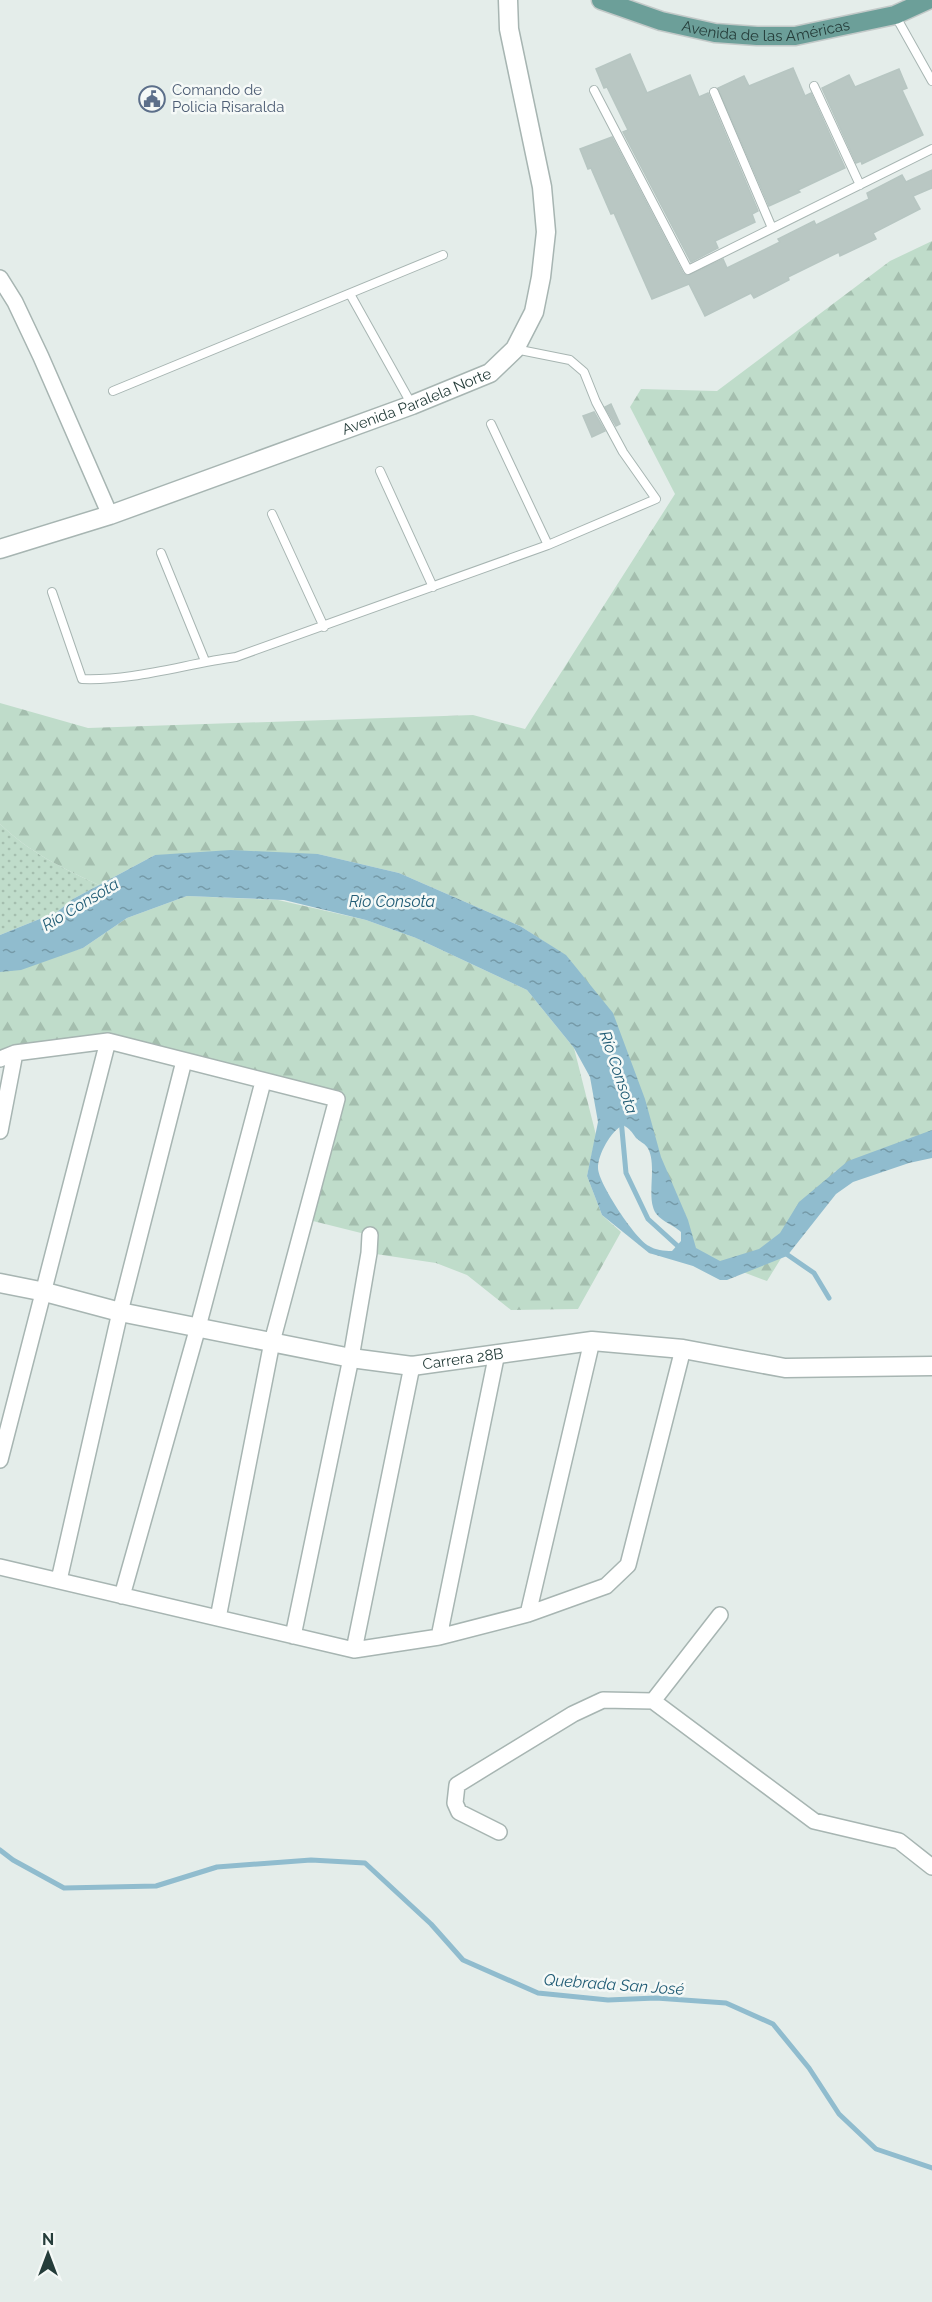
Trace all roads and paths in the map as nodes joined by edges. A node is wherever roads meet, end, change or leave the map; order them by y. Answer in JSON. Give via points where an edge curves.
{"nodes":[{"id":1,"x":497,"y":0,"type":"edge"},
{"id":2,"x":508,"y":0,"type":"edge"},
{"id":3,"x":601,"y":0,"type":"edge"},
{"id":4,"x":928,"y":0,"type":"edge"},
{"id":5,"x":895,"y":15,"type":"junction"},
{"id":6,"x":509,"y":29,"type":"junction"},
{"id":7,"x":932,"y":81,"type":"edge"},
{"id":8,"x":814,"y":86,"type":"dead end"},
{"id":9,"x":594,"y":90,"type":"dead end"},
{"id":10,"x":714,"y":92,"type":"dead end"},
{"id":11,"x":932,"y":149,"type":"edge"},
{"id":12,"x":860,"y":185,"type":"junction"},
{"id":13,"x":772,"y":228,"type":"junction"},
{"id":14,"x":443,"y":255,"type":"dead end"},
{"id":15,"x":0,"y":278,"type":"edge"},
{"id":16,"x":350,"y":294,"type":"junction"},
{"id":17,"x":515,"y":349,"type":"junction"},
{"id":18,"x":113,"y":391,"type":"dead end"},
{"id":19,"x":412,"y":405,"type":"junction"},
{"id":20,"x":491,"y":424,"type":"dead end"},
{"id":21,"x":380,"y":471,"type":"dead end"},
{"id":22,"x":272,"y":514,"type":"dead end"},
{"id":23,"x":110,"y":515,"type":"junction"},
{"id":24,"x":548,"y":545,"type":"junction"},
{"id":25,"x":0,"y":549,"type":"edge"},
{"id":26,"x":161,"y":552,"type":"dead end"},
{"id":27,"x":433,"y":587,"type":"junction"},
{"id":28,"x":52,"y":592,"type":"dead end"},
{"id":29,"x":324,"y":627,"type":"junction"},
{"id":30,"x":205,"y":661,"type":"junction"},
{"id":31,"x":108,"y":1041,"type":"junction"},
{"id":32,"x":15,"y":1053,"type":"junction"},
{"id":33,"x":0,"y":1059,"type":"edge"},
{"id":34,"x":183,"y":1061,"type":"junction"},
{"id":35,"x":263,"y":1082,"type":"junction"},
{"id":36,"x":0,"y":1131,"type":"edge"},
{"id":37,"x":370,"y":1235,"type":"dead end"},
{"id":38,"x":0,"y":1283,"type":"edge"},
{"id":39,"x":45,"y":1292,"type":"junction"},
{"id":40,"x":120,"y":1312,"type":"junction"},
{"id":41,"x":198,"y":1326,"type":"junction"},
{"id":42,"x":592,"y":1341,"type":"junction"},
{"id":43,"x":272,"y":1342,"type":"junction"},
{"id":44,"x":682,"y":1349,"type":"junction"},
{"id":45,"x":497,"y":1353,"type":"junction"},
{"id":46,"x":351,"y":1358,"type":"junction"},
{"id":47,"x":412,"y":1366,"type":"junction"},
{"id":48,"x":932,"y":1366,"type":"edge"},
{"id":49,"x":0,"y":1460,"type":"edge"},
{"id":50,"x":0,"y":1567,"type":"edge"},
{"id":51,"x":59,"y":1580,"type":"junction"},
{"id":52,"x":122,"y":1596,"type":"junction"},
{"id":53,"x":528,"y":1614,"type":"junction"},
{"id":54,"x":720,"y":1615,"type":"dead end"},
{"id":55,"x":218,"y":1618,"type":"junction"},
{"id":56,"x":293,"y":1636,"type":"junction"},
{"id":57,"x":439,"y":1637,"type":"junction"},
{"id":58,"x":354,"y":1650,"type":"junction"},
{"id":59,"x":653,"y":1701,"type":"junction"},
{"id":60,"x":500,"y":1832,"type":"dead end"},
{"id":61,"x":932,"y":1867,"type":"edge"}],
"edges":[{"from":1,"to":6,"type":"street","name":"Avenida Paralela Norte"},
{"from":2,"to":6,"type":"street","name":"Avenida Paralela Norte"},
{"from":3,"to":5,"type":"main road","name":"Avenida de las Américas","via":[[661,21],[715,33],[757,36],[795,36]]},
{"from":4,"to":5,"type":"main road","name":"Avenida de las Américas"},
{"from":5,"to":7,"type":"lane"},
{"from":6,"to":17,"type":"street","name":"Avenida Paralela Norte","via":[[542,187],[546,232],[534,312]]},
{"from":8,"to":12,"type":"lane"},
{"from":9,"to":13,"type":"lane","via":[[688,270]]},
{"from":10,"to":13,"type":"lane"},
{"from":11,"to":12,"type":"lane"},
{"from":12,"to":13,"type":"lane"},
{"from":14,"to":16,"type":"lane"},
{"from":15,"to":23,"type":"street","via":[[41,357]]},
{"from":16,"to":18,"type":"lane"},
{"from":16,"to":19,"type":"lane"},
{"from":17,"to":19,"type":"street","name":"Avenida Paralela Norte","via":[[490,373]]},
{"from":17,"to":24,"type":"lane","via":[[570,360],[584,372],[623,452],[656,499]]},
{"from":19,"to":23,"type":"street","name":"Avenida Paralela Norte"},
{"from":20,"to":24,"type":"lane"},
{"from":21,"to":27,"type":"lane"},
{"from":22,"to":29,"type":"lane"},
{"from":23,"to":25,"type":"street","name":"Avenida Paralela Norte"},
{"from":24,"to":27,"type":"lane"},
{"from":26,"to":30,"type":"lane"},
{"from":27,"to":29,"type":"lane"},
{"from":28,"to":30,"type":"lane","via":[[82,679],[108,680]]},
{"from":29,"to":30,"type":"lane","via":[[236,657]]},
{"from":31,"to":32,"type":"street"},
{"from":31,"to":34,"type":"street"},
{"from":31,"to":39,"type":"street"},
{"from":32,"to":33,"type":"street"},
{"from":32,"to":36,"type":"street"},
{"from":34,"to":35,"type":"street"},
{"from":34,"to":40,"type":"street"},
{"from":35,"to":41,"type":"street"},
{"from":35,"to":43,"type":"street","via":[[338,1099]]},
{"from":37,"to":46,"type":"street"},
{"from":38,"to":39,"type":"street","name":"Carrera 28B"},
{"from":39,"to":40,"type":"street","name":"Carrera 28B"},
{"from":39,"to":49,"type":"street"},
{"from":40,"to":41,"type":"street","name":"Carrera 28B"},
{"from":40,"to":51,"type":"street"},
{"from":41,"to":43,"type":"street","name":"Carrera 28B"},
{"from":41,"to":52,"type":"street"},
{"from":42,"to":44,"type":"street","name":"Carrera 28B"},
{"from":42,"to":45,"type":"street","name":"Carrera 28B"},
{"from":42,"to":53,"type":"street"},
{"from":43,"to":46,"type":"street","name":"Carrera 28B"},
{"from":43,"to":55,"type":"street"},
{"from":44,"to":48,"type":"street","name":"Carrera 28B","via":[[785,1368]]},
{"from":44,"to":53,"type":"street","via":[[628,1565],[606,1586]]},
{"from":45,"to":47,"type":"street","name":"Carrera 28B"},
{"from":45,"to":57,"type":"street"},
{"from":46,"to":47,"type":"street","name":"Carrera 28B"},
{"from":46,"to":56,"type":"street"},
{"from":47,"to":58,"type":"street"},
{"from":50,"to":51,"type":"street"},
{"from":51,"to":52,"type":"street"},
{"from":52,"to":55,"type":"street"},
{"from":53,"to":57,"type":"street"},
{"from":54,"to":59,"type":"street"},
{"from":55,"to":56,"type":"street"},
{"from":56,"to":58,"type":"street"},
{"from":57,"to":58,"type":"street"},
{"from":59,"to":60,"type":"street","via":[[603,1700],[457,1785],[455,1803],[459,1812]]},
{"from":59,"to":61,"type":"street","via":[[814,1821],[899,1841]]}]}
